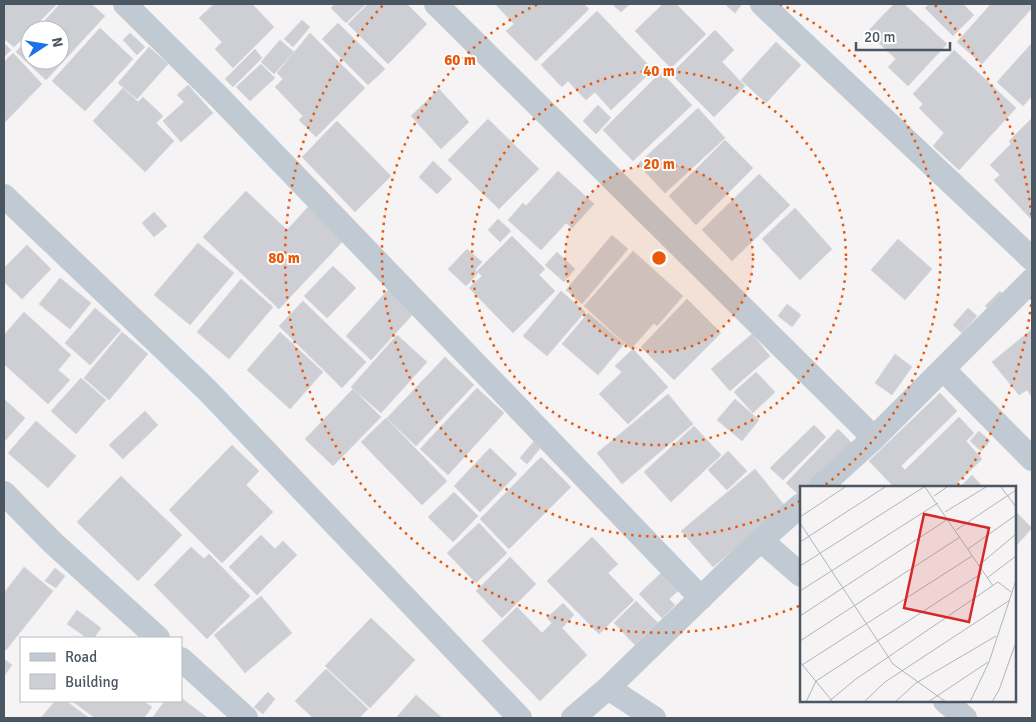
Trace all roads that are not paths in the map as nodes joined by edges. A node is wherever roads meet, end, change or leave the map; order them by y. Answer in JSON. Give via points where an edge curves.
{"nodes":[{"id":1,"x":125,"y":4,"type":"edge"},
{"id":2,"x":436,"y":4,"type":"edge"},
{"id":3,"x":762,"y":4,"type":"edge"},
{"id":4,"x":4,"y":196,"type":"edge"},
{"id":5,"x":1032,"y":259,"type":"edge"},
{"id":6,"x":1032,"y":280,"type":"edge"},
{"id":7,"x":943,"y":369,"type":"junction"},
{"id":8,"x":874,"y":438,"type":"junction"},
{"id":9,"x":1032,"y":459,"type":"edge"},
{"id":10,"x":821,"y":486,"type":"edge"},
{"id":11,"x":4,"y":493,"type":"edge"},
{"id":12,"x":800,"y":506,"type":"edge"},
{"id":13,"x":762,"y":541,"type":"junction"},
{"id":14,"x":800,"y":574,"type":"edge"},
{"id":15,"x":701,"y":598,"type":"junction"},
{"id":16,"x":157,"y":637,"type":"edge"},
{"id":17,"x":182,"y":661,"type":"edge"},
{"id":18,"x":608,"y":688,"type":"junction"},
{"id":19,"x":945,"y":702,"type":"edge"},
{"id":20,"x":246,"y":718,"type":"edge"},
{"id":21,"x":520,"y":718,"type":"edge"},
{"id":22,"x":573,"y":718,"type":"edge"},
{"id":23,"x":654,"y":718,"type":"edge"},
{"id":24,"x":964,"y":718,"type":"edge"}],
"edges":[{"from":1,"to":15,"type":"street","via":[[219,97]]},
{"from":2,"to":8,"type":"street"},
{"from":3,"to":5,"type":"street"},
{"from":4,"to":21,"type":"street","via":[[206,390]]},
{"from":6,"to":7,"type":"street"},
{"from":7,"to":8,"type":"street"},
{"from":7,"to":9,"type":"street"},
{"from":8,"to":10,"type":"street"},
{"from":11,"to":16,"type":"street","via":[[52,542]]},
{"from":12,"to":13,"type":"street"},
{"from":13,"to":14,"type":"street"},
{"from":13,"to":15,"type":"street"},
{"from":15,"to":18,"type":"street"},
{"from":17,"to":20,"type":"street"},
{"from":18,"to":22,"type":"street"},
{"from":18,"to":23,"type":"street"},
{"from":19,"to":24,"type":"street"}]}
